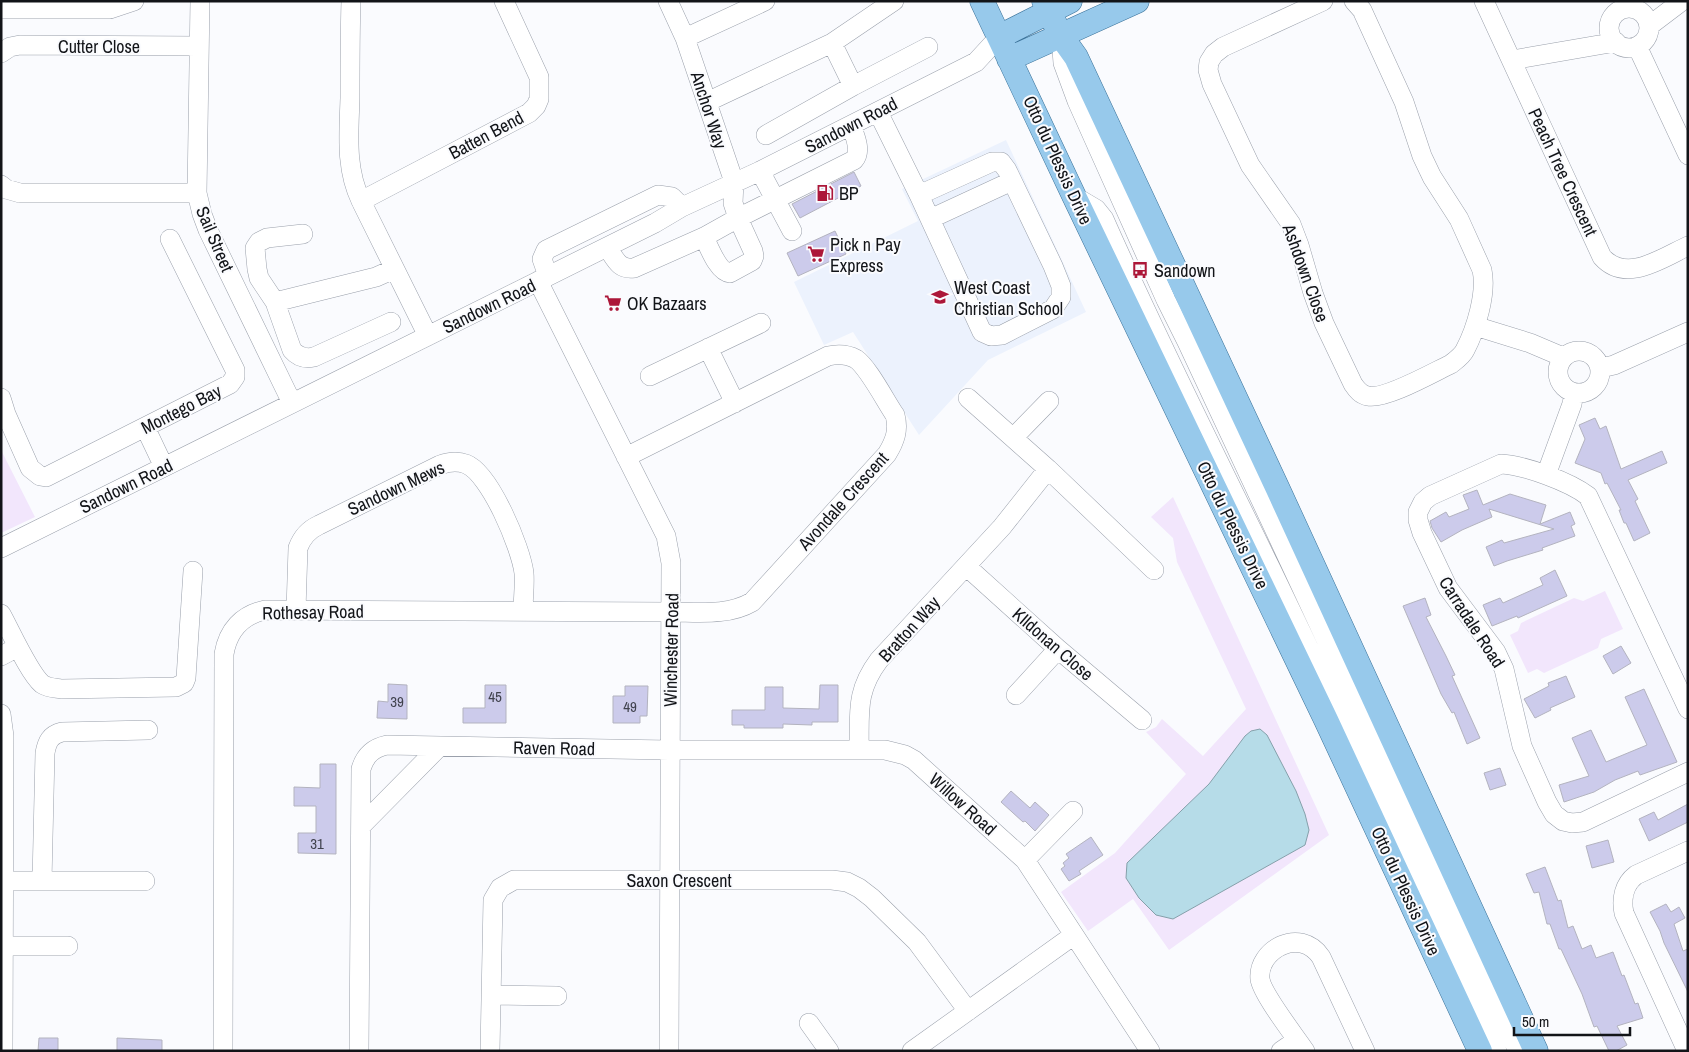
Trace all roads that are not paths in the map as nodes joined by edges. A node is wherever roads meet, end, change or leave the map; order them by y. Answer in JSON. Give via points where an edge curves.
{"nodes":[{"id":1,"x":134,"y":1,"type":"edge"},
{"id":2,"x":200,"y":1,"type":"edge"},
{"id":3,"x":351,"y":1,"type":"edge"},
{"id":4,"x":504,"y":1,"type":"edge"},
{"id":5,"x":668,"y":1,"type":"edge"},
{"id":6,"x":765,"y":1,"type":"edge"},
{"id":7,"x":894,"y":1,"type":"edge"},
{"id":8,"x":982,"y":1,"type":"edge"},
{"id":9,"x":1070,"y":1,"type":"edge"},
{"id":10,"x":1137,"y":1,"type":"edge"},
{"id":11,"x":1323,"y":1,"type":"edge"},
{"id":12,"x":1354,"y":1,"type":"edge"},
{"id":13,"x":1484,"y":1,"type":"edge"},
{"id":14,"x":1682,"y":1,"type":"edge"},
{"id":15,"x":1046,"y":7,"type":"edge"},
{"id":16,"x":4,"y":9,"type":"dead end"},
{"id":17,"x":1649,"y":26,"type":"junction"},
{"id":18,"x":1061,"y":36,"type":"junction"},
{"id":19,"x":999,"y":37,"type":"junction"},
{"id":20,"x":685,"y":38,"type":"junction"},
{"id":21,"x":1616,"y":42,"type":"junction"},
{"id":22,"x":832,"y":43,"type":"junction"},
{"id":23,"x":199,"y":46,"type":"junction"},
{"id":24,"x":1637,"y":46,"type":"junction"},
{"id":25,"x":928,"y":47,"type":"dead end"},
{"id":26,"x":1,"y":52,"type":"edge"},
{"id":27,"x":1009,"y":59,"type":"junction"},
{"id":28,"x":1512,"y":60,"type":"junction"},
{"id":29,"x":976,"y":62,"type":"junction"},
{"id":30,"x":853,"y":86,"type":"junction"},
{"id":31,"x":707,"y":102,"type":"junction"},
{"id":32,"x":878,"y":112,"type":"junction"},
{"id":33,"x":851,"y":126,"type":"junction"},
{"id":34,"x":766,"y":135,"type":"dead end"},
{"id":35,"x":1688,"y":155,"type":"edge"},
{"id":36,"x":760,"y":171,"type":"junction"},
{"id":37,"x":1012,"y":180,"type":"junction"},
{"id":38,"x":734,"y":182,"type":"junction"},
{"id":39,"x":1,"y":185,"type":"edge"},
{"id":40,"x":197,"y":193,"type":"junction"},
{"id":41,"x":919,"y":195,"type":"junction"},
{"id":42,"x":1074,"y":196,"type":"junction"},
{"id":43,"x":775,"y":199,"type":"junction"},
{"id":44,"x":360,"y":201,"type":"junction"},
{"id":45,"x":644,"y":202,"type":"junction"},
{"id":46,"x":682,"y":207,"type":"junction"},
{"id":47,"x":738,"y":218,"type":"junction"},
{"id":48,"x":930,"y":219,"type":"junction"},
{"id":49,"x":656,"y":223,"type":"junction"},
{"id":50,"x":587,"y":230,"type":"junction"},
{"id":51,"x":792,"y":231,"type":"dead end"},
{"id":52,"x":303,"y":234,"type":"dead end"},
{"id":53,"x":704,"y":237,"type":"junction"},
{"id":54,"x":170,"y":239,"type":"dead end"},
{"id":55,"x":1688,"y":246,"type":"edge"},
{"id":56,"x":603,"y":249,"type":"junction"},
{"id":57,"x":394,"y":269,"type":"junction"},
{"id":58,"x":543,"y":279,"type":"junction"},
{"id":59,"x":275,"y":302,"type":"junction"},
{"id":60,"x":391,"y":322,"type":"dead end"},
{"id":61,"x":761,"y":323,"type":"dead end"},
{"id":62,"x":1475,"y":326,"type":"junction"},
{"id":63,"x":1688,"y":332,"type":"edge"},
{"id":64,"x":428,"y":336,"type":"junction"},
{"id":65,"x":708,"y":348,"type":"junction"},
{"id":66,"x":1563,"y":357,"type":"junction"},
{"id":67,"x":1601,"y":368,"type":"junction"},
{"id":68,"x":650,"y":376,"type":"dead end"},
{"id":69,"x":1574,"y":393,"type":"junction"},
{"id":70,"x":1,"y":398,"type":"edge"},
{"id":71,"x":968,"y":398,"type":"dead end"},
{"id":72,"x":1049,"y":401,"type":"dead end"},
{"id":73,"x":292,"y":403,"type":"junction"},
{"id":74,"x":736,"y":403,"type":"junction"},
{"id":75,"x":145,"y":427,"type":"junction"},
{"id":76,"x":1014,"y":438,"type":"junction"},
{"id":77,"x":626,"y":457,"type":"junction"},
{"id":78,"x":164,"y":467,"type":"junction"},
{"id":79,"x":1048,"y":469,"type":"junction"},
{"id":80,"x":1546,"y":476,"type":"junction"},
{"id":81,"x":1,"y":548,"type":"edge"},
{"id":82,"x":966,"y":566,"type":"junction"},
{"id":83,"x":1154,"y":570,"type":"dead end"},
{"id":84,"x":193,"y":571,"type":"dead end"},
{"id":85,"x":296,"y":610,"type":"junction"},
{"id":86,"x":523,"y":612,"type":"junction"},
{"id":87,"x":671,"y":612,"type":"junction"},
{"id":88,"x":1,"y":614,"type":"edge"},
{"id":89,"x":18,"y":648,"type":"junction"},
{"id":90,"x":1058,"y":649,"type":"junction"},
{"id":91,"x":1,"y":656,"type":"edge"},
{"id":92,"x":1016,"y":695,"type":"dead end"},
{"id":93,"x":1688,"y":709,"type":"edge"},
{"id":94,"x":1,"y":714,"type":"edge"},
{"id":95,"x":1142,"y":720,"type":"dead end"},
{"id":96,"x":148,"y":730,"type":"dead end"},
{"id":97,"x":439,"y":747,"type":"junction"},
{"id":98,"x":670,"y":750,"type":"junction"},
{"id":99,"x":859,"y":750,"type":"junction"},
{"id":100,"x":1688,"y":772,"type":"edge"},
{"id":101,"x":1074,"y":811,"type":"dead end"},
{"id":102,"x":360,"y":826,"type":"junction"},
{"id":103,"x":1688,"y":851,"type":"edge"},
{"id":104,"x":1025,"y":860,"type":"junction"},
{"id":105,"x":671,"y":880,"type":"junction"},
{"id":106,"x":4,"y":881,"type":"junction"},
{"id":107,"x":42,"y":881,"type":"junction"},
{"id":108,"x":145,"y":881,"type":"dead end"},
{"id":109,"x":2,"y":924,"type":"edge"},
{"id":110,"x":1074,"y":935,"type":"junction"},
{"id":111,"x":3,"y":946,"type":"junction"},
{"id":112,"x":68,"y":946,"type":"dead end"},
{"id":113,"x":491,"y":995,"type":"junction"},
{"id":114,"x":557,"y":996,"type":"dead end"},
{"id":115,"x":968,"y":1011,"type":"junction"},
{"id":116,"x":809,"y":1023,"type":"dead end"},
{"id":117,"x":1301,"y":1046,"type":"edge"},
{"id":118,"x":3,"y":1051,"type":"edge"},
{"id":119,"x":223,"y":1051,"type":"edge"},
{"id":120,"x":359,"y":1051,"type":"edge"},
{"id":121,"x":490,"y":1051,"type":"edge"},
{"id":122,"x":669,"y":1051,"type":"edge"},
{"id":123,"x":829,"y":1051,"type":"edge"},
{"id":124,"x":912,"y":1051,"type":"edge"},
{"id":125,"x":1150,"y":1051,"type":"edge"},
{"id":126,"x":1281,"y":1051,"type":"edge"},
{"id":127,"x":1365,"y":1051,"type":"edge"},
{"id":128,"x":1480,"y":1051,"type":"edge"},
{"id":129,"x":1497,"y":1051,"type":"edge"},
{"id":130,"x":1518,"y":1051,"type":"edge"},
{"id":131,"x":1536,"y":1051,"type":"edge"},
{"id":132,"x":1687,"y":1051,"type":"edge"}],
"edges":[{"from":1,"to":16,"type":"street","via":[[110,9]]},
{"from":2,"to":23,"type":"street","name":"Sail Street"},
{"from":3,"to":44,"type":"street","via":[[350,167]]},
{"from":4,"to":44,"type":"street","name":"Batten Bend","via":[[539,77],[540,92],[536,106],[529,113]]},
{"from":5,"to":20,"type":"street","name":"Anchor Way"},
{"from":6,"to":20,"type":"street"},
{"from":7,"to":22,"type":"street"},
{"from":8,"to":19,"type":"main road","name":"Otto du Plessis Drive"},
{"from":9,"to":15,"type":"main road","name":"Sandown Road"},
{"from":10,"to":18,"type":"main road","name":"Sandown Road"},
{"from":11,"to":62,"type":"street","name":"Ashdown Close","via":[[1223,47],[1209,62],[1212,84],[1250,165],[1291,224],[1324,323],[1359,392],[1377,397],[1451,364],[1465,350]]},
{"from":12,"to":62,"type":"street","name":"Ashdown Close","via":[[1362,10],[1404,102],[1422,156],[1459,220],[1482,270],[1484,288]]},
{"from":13,"to":28,"type":"street","name":"Peach Tree Crescent"},
{"from":14,"to":17,"type":"street"},
{"from":15,"to":18,"type":"main road"},
{"from":15,"to":19,"type":"main road","name":"Sandown Road"},
{"from":17,"to":21,"type":"street","via":[[1639,11],[1623,9],[1614,15],[1610,25],[1611,36]]},
{"from":17,"to":24,"type":"street","via":[[1646,39]]},
{"from":18,"to":27,"type":"main road","name":"Sandown Road"},
{"from":18,"to":130,"type":"street","via":[[1063,63],[1077,101],[1166,300]]},
{"from":18,"to":131,"type":"main road","via":[[1076,57]]},
{"from":19,"to":27,"type":"main road","name":"Otto du Plessis Drive"},
{"from":19,"to":29,"type":"street","name":"Sandown Road"},
{"from":20,"to":31,"type":"street","name":"Anchor Way"},
{"from":21,"to":24,"type":"street","via":[[1624,47]]},
{"from":21,"to":28,"type":"street"},
{"from":22,"to":30,"type":"street"},
{"from":22,"to":31,"type":"street"},
{"from":23,"to":26,"type":"street","name":"Cutter Close","via":[[20,45]]},
{"from":23,"to":40,"type":"street","name":"Sail Street"},
{"from":24,"to":35,"type":"street"},
{"from":25,"to":30,"type":"street"},
{"from":27,"to":29,"type":"street","name":"Sandown Road"},
{"from":27,"to":42,"type":"main road","name":"Otto du Plessis Drive"},
{"from":28,"to":55,"type":"street","name":"Peach Tree Crescent","via":[[1607,262],[1622,269],[1640,268]]},
{"from":29,"to":32,"type":"street","name":"Sandown Road"},
{"from":30,"to":34,"type":"street"},
{"from":31,"to":38,"type":"street","name":"Anchor Way"},
{"from":32,"to":33,"type":"street","name":"Sandown Road"},
{"from":32,"to":41,"type":"street"},
{"from":33,"to":36,"type":"street","name":"Sandown Road"},
{"from":33,"to":43,"type":"street","via":[[858,147],[856,159]]},
{"from":36,"to":38,"type":"street","name":"Sandown Road"},
{"from":36,"to":43,"type":"street"},
{"from":37,"to":41,"type":"street","via":[[1004,165],[997,161]]},
{"from":37,"to":48,"type":"street"},
{"from":37,"to":48,"type":"street","via":[[1053,266],[1062,293],[1053,308],[1002,335],[991,336],[982,332]]},
{"from":38,"to":46,"type":"street","name":"Sandown Road"},
{"from":38,"to":47,"type":"street","name":"Anchor Way","via":[[733,203]]},
{"from":39,"to":40,"type":"street","via":[[20,193]]},
{"from":40,"to":73,"type":"street","name":"Sail Street","via":[[208,230]]},
{"from":41,"to":48,"type":"street"},
{"from":42,"to":128,"type":"main road","name":"Otto du Plessis Drive","via":[[1322,711]]},
{"from":42,"to":129,"type":"street","via":[[1096,209],[1104,219]]},
{"from":43,"to":47,"type":"street"},
{"from":43,"to":51,"type":"street"},
{"from":44,"to":57,"type":"street"},
{"from":45,"to":46,"type":"street","via":[[658,195],[669,195]]},
{"from":45,"to":49,"type":"street"},
{"from":45,"to":50,"type":"street"},
{"from":46,"to":49,"type":"street","name":"Sandown Road"},
{"from":47,"to":53,"type":"street"},
{"from":47,"to":53,"type":"street","name":"Anchor Way","via":[[753,251],[752,261],[726,273]]},
{"from":49,"to":56,"type":"street","name":"Sandown Road"},
{"from":50,"to":56,"type":"street"},
{"from":50,"to":58,"type":"street","name":"Winchester Road","via":[[543,253]]},
{"from":52,"to":59,"type":"street","via":[[267,238],[257,244],[255,254],[260,278]]},
{"from":53,"to":56,"type":"street","via":[[656,260],[628,269],[621,267]]},
{"from":54,"to":75,"type":"street","name":"Montego Bay","via":[[235,370],[235,376],[230,384]]},
{"from":56,"to":58,"type":"street","name":"Sandown Road"},
{"from":57,"to":59,"type":"street","via":[[376,277]]},
{"from":57,"to":64,"type":"street"},
{"from":58,"to":64,"type":"street","name":"Sandown Road"},
{"from":58,"to":77,"type":"street","name":"Winchester Road"},
{"from":59,"to":60,"type":"street","via":[[292,350],[305,358],[318,356]]},
{"from":61,"to":65,"type":"street"},
{"from":62,"to":66,"type":"street"},
{"from":63,"to":67,"type":"street"},
{"from":64,"to":73,"type":"street","name":"Sandown Road"},
{"from":65,"to":68,"type":"street"},
{"from":65,"to":74,"type":"street"},
{"from":66,"to":67,"type":"street","via":[[1577,350],[1585,351],[1598,361]]},
{"from":66,"to":69,"type":"street","via":[[1557,371],[1558,378],[1567,390]]},
{"from":67,"to":69,"type":"street","via":[[1597,384],[1590,390]]},
{"from":69,"to":80,"type":"street"},
{"from":70,"to":75,"type":"street","name":"Montego Bay","via":[[30,468],[40,476],[51,476]]},
{"from":71,"to":76,"type":"street"},
{"from":72,"to":76,"type":"street"},
{"from":73,"to":78,"type":"street","name":"Sandown Road"},
{"from":74,"to":77,"type":"street","name":"Avondale Crescent"},
{"from":74,"to":87,"type":"street","name":"Avondale Crescent","via":[[828,356],[844,355],[862,364],[895,415],[897,432],[887,454],[752,602],[730,611]]},
{"from":75,"to":78,"type":"street"},
{"from":76,"to":79,"type":"street"},
{"from":77,"to":87,"type":"street","name":"Winchester Road","via":[[668,542]]},
{"from":78,"to":81,"type":"street","name":"Sandown Road"},
{"from":79,"to":82,"type":"street","name":"Bratton Way"},
{"from":79,"to":83,"type":"street"},
{"from":80,"to":93,"type":"street","name":"Carradale Road","via":[[1578,488],[1588,496]]},
{"from":80,"to":100,"type":"street","name":"Carradale Road","via":[[1501,464],[1430,496],[1418,512],[1418,520],[1448,588],[1496,652],[1504,669],[1522,746],[1547,802],[1563,821],[1582,822]]},
{"from":82,"to":90,"type":"street","name":"KIldonan Close"},
{"from":82,"to":99,"type":"street","name":"Bratton Way","via":[[868,675],[860,705]]},
{"from":84,"to":89,"type":"street","via":[[186,678],[180,686],[52,688],[37,679]]},
{"from":85,"to":86,"type":"street","name":"Rothesay Road"},
{"from":85,"to":86,"type":"street","name":"Sandown Mews","via":[[298,548],[309,531],[440,465],[454,462],[467,464],[485,480],[516,541],[524,573]]},
{"from":85,"to":119,"type":"street","name":"Rothesay Road","via":[[266,610],[251,615],[233,630],[224,654]]},
{"from":86,"to":87,"type":"street","name":"Rothesay Road"},
{"from":87,"to":98,"type":"street","name":"Winchester Road"},
{"from":88,"to":89,"type":"street"},
{"from":89,"to":91,"type":"street"},
{"from":90,"to":92,"type":"street"},
{"from":90,"to":95,"type":"street","name":"KIldonan Close"},
{"from":94,"to":106,"type":"street","via":[[4,736]]},
{"from":96,"to":107,"type":"street","via":[[62,732],[50,738],[45,753]]},
{"from":97,"to":98,"type":"street","name":"Raven Road"},
{"from":97,"to":102,"type":"street"},
{"from":97,"to":102,"type":"street","name":"Raven Road","via":[[387,745],[369,753],[361,769]]},
{"from":98,"to":99,"type":"street","name":"Willow Road"},
{"from":98,"to":105,"type":"street","name":"Winchester Road"},
{"from":99,"to":104,"type":"street","name":"Willow Road","via":[[895,752],[914,760]]},
{"from":101,"to":104,"type":"street"},
{"from":102,"to":120,"type":"street","name":"Raven Road"},
{"from":103,"to":132,"type":"street","via":[[1631,879],[1624,891],[1622,906]]},
{"from":104,"to":110,"type":"street","name":"Willow Road"},
{"from":105,"to":113,"type":"street","name":"Saxon Crescent","via":[[521,880],[506,883],[493,900]]},
{"from":105,"to":115,"type":"street","name":"Saxon Crescent","via":[[848,882],[872,898],[917,942]]},
{"from":105,"to":122,"type":"street","name":"Winchester Road"},
{"from":106,"to":107,"type":"street"},
{"from":106,"to":109,"type":"street"},
{"from":107,"to":108,"type":"street"},
{"from":109,"to":111,"type":"street"},
{"from":110,"to":115,"type":"street"},
{"from":110,"to":125,"type":"street","name":"Willow Road"},
{"from":111,"to":112,"type":"street"},
{"from":111,"to":118,"type":"street"},
{"from":113,"to":114,"type":"street"},
{"from":113,"to":121,"type":"street","name":"Saxon Crescent"},
{"from":115,"to":124,"type":"street"},
{"from":116,"to":123,"type":"street"},
{"from":117,"to":126,"type":"street"},
{"from":117,"to":127,"type":"street","via":[[1260,980],[1265,960],[1270,954],[1285,944],[1298,941],[1311,946],[1321,957]]}]}
